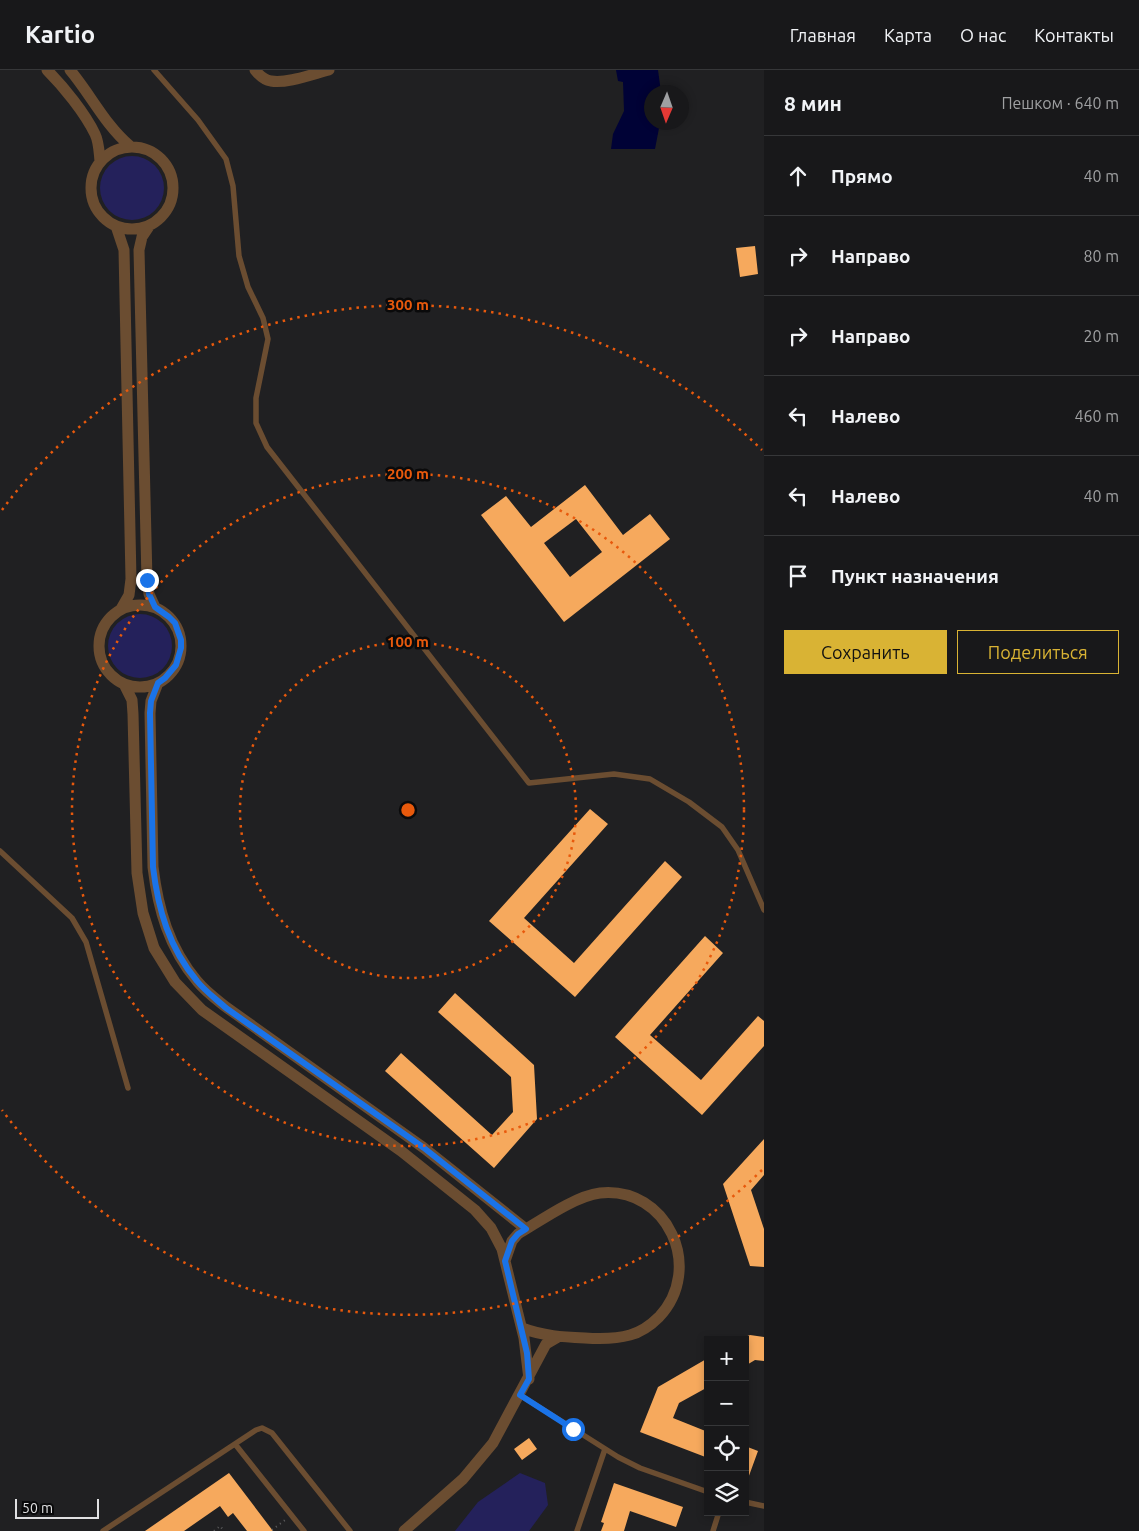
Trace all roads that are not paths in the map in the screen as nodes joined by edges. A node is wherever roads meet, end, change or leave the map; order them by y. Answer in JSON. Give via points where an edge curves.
{"nodes":[{"id":1,"x":47,"y":70,"type":"edge"},
{"id":2,"x":70,"y":70,"type":"edge"},
{"id":3,"x":154,"y":70,"type":"edge"},
{"id":4,"x":255,"y":70,"type":"edge"},
{"id":5,"x":329,"y":70,"type":"edge"},
{"id":6,"x":130,"y":146,"type":"junction"},
{"id":7,"x":100,"y":161,"type":"junction"},
{"id":8,"x":150,"y":225,"type":"junction"},
{"id":9,"x":116,"y":226,"type":"junction"},
{"id":10,"x":155,"y":607,"type":"junction"},
{"id":11,"x":121,"y":609,"type":"junction"},
{"id":12,"x":158,"y":683,"type":"junction"},
{"id":13,"x":124,"y":684,"type":"junction"},
{"id":14,"x":0,"y":851,"type":"edge"},
{"id":15,"x":764,"y":910,"type":"edge"},
{"id":16,"x":128,"y":1088,"type":"dead end"},
{"id":17,"x":526,"y":1229,"type":"junction"},
{"id":18,"x":505,"y":1261,"type":"junction"},
{"id":19,"x":522,"y":1328,"type":"junction"},
{"id":20,"x":558,"y":1337,"type":"junction"},
{"id":21,"x":529,"y":1379,"type":"junction"},
{"id":22,"x":520,"y":1395,"type":"junction"},
{"id":23,"x":235,"y":1444,"type":"junction"},
{"id":24,"x":605,"y":1449,"type":"junction"},
{"id":25,"x":704,"y":1491,"type":"edge"},
{"id":26,"x":749,"y":1503,"type":"edge"},
{"id":27,"x":764,"y":1506,"type":"edge"},
{"id":28,"x":718,"y":1516,"type":"edge"},
{"id":29,"x":103,"y":1531,"type":"edge"},
{"id":30,"x":304,"y":1531,"type":"edge"},
{"id":31,"x":350,"y":1531,"type":"edge"},
{"id":32,"x":404,"y":1531,"type":"edge"},
{"id":33,"x":577,"y":1531,"type":"edge"},
{"id":34,"x":714,"y":1531,"type":"edge"}],
"edges":[{"from":1,"to":7,"type":"street","via":[[60,83],[95,134]]},
{"from":2,"to":6,"type":"street","via":[[118,136]]},
{"from":3,"to":15,"type":"lane","via":[[198,120],[226,159],[233,186],[239,256],[268,340],[256,398],[256,423],[266,447],[529,782],[614,774],[650,779],[722,826],[738,850]]},
{"from":4,"to":5,"type":"street","via":[[270,81],[282,81]]},
{"from":6,"to":7,"type":"street","via":[[113,150]]},
{"from":6,"to":8,"type":"street","via":[[155,153],[171,173],[173,190],[168,207]]},
{"from":7,"to":9,"type":"street","via":[[90,185],[93,202],[102,217]]},
{"from":8,"to":9,"type":"street","via":[[134,229]]},
{"from":8,"to":10,"type":"street","via":[[139,250],[147,580]]},
{"from":9,"to":11,"type":"street","via":[[124,250],[131,579],[129,595]]},
{"from":10,"to":11,"type":"street","via":[[138,604]]},
{"from":10,"to":12,"type":"street","via":[[175,623],[181,640],[176,665]]},
{"from":11,"to":13,"type":"street","via":[[103,626],[98,643],[104,668]]},
{"from":12,"to":13,"type":"street","via":[[141,687]]},
{"from":12,"to":17,"type":"street","via":[[150,713],[156,892],[163,921],[197,982],[226,1008],[424,1148]]},
{"from":13,"to":18,"type":"street","via":[[132,700],[134,714],[137,873],[143,913],[154,948],[175,982],[202,1010],[401,1151],[475,1210],[491,1228]]},
{"from":14,"to":16,"type":"lane","via":[[72,918],[86,942]]},
{"from":17,"to":18,"type":"street","via":[[512,1241]]},
{"from":17,"to":20,"type":"street","via":[[580,1198],[600,1193],[616,1194],[645,1203],[664,1219],[676,1241],[680,1264],[678,1285],[668,1307],[651,1325],[631,1335],[604,1339]]},
{"from":18,"to":19,"type":"street"},
{"from":19,"to":20,"type":"street"},
{"from":19,"to":21,"type":"street"},
{"from":20,"to":21,"type":"street","via":[[546,1344]]},
{"from":21,"to":22,"type":"street"},
{"from":22,"to":24,"type":"lane"},
{"from":22,"to":32,"type":"street","via":[[493,1443],[463,1478]]},
{"from":23,"to":29,"type":"lane"},
{"from":23,"to":30,"type":"lane"},
{"from":23,"to":31,"type":"lane","via":[[262,1428],[272,1433]]},
{"from":24,"to":25,"type":"lane","via":[[640,1468]]},
{"from":24,"to":33,"type":"lane"},
{"from":26,"to":27,"type":"lane"},
{"from":28,"to":34,"type":"lane"}]}
